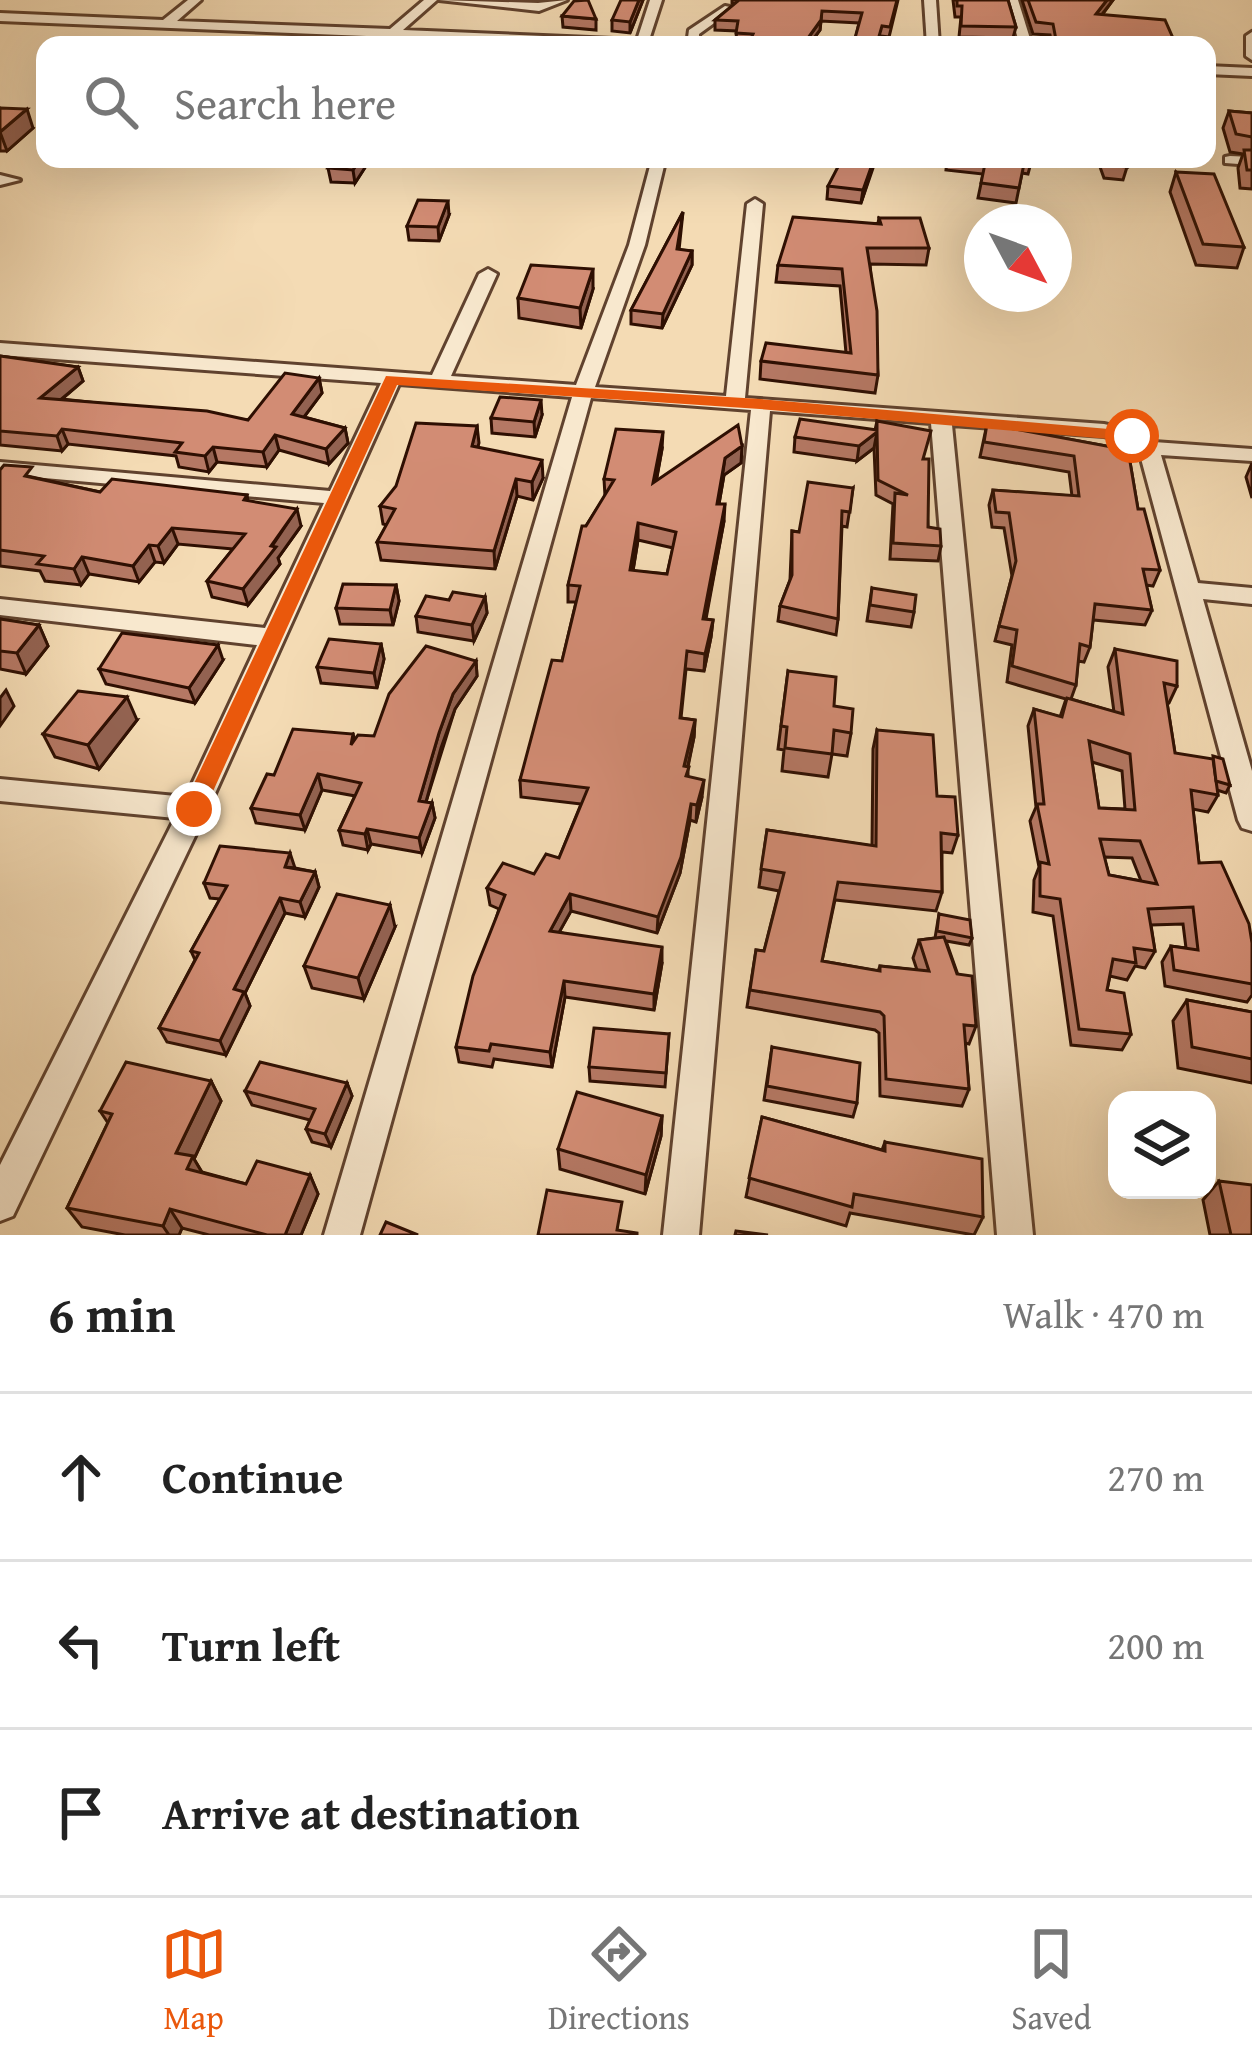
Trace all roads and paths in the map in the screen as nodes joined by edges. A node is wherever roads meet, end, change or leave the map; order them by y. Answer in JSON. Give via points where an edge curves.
{"nodes":[{"id":1,"x":84,"y":0,"type":"edge"},
{"id":2,"x":195,"y":0,"type":"edge"},
{"id":3,"x":430,"y":0,"type":"edge"},
{"id":4,"x":445,"y":0,"type":"edge"},
{"id":5,"x":561,"y":0,"type":"edge"},
{"id":6,"x":656,"y":0,"type":"edge"},
{"id":7,"x":930,"y":0,"type":"edge"},
{"id":8,"x":1012,"y":0,"type":"edge"},
{"id":9,"x":728,"y":8,"type":"edge"},
{"id":10,"x":0,"y":17,"type":"edge"},
{"id":11,"x":56,"y":19,"type":"junction"},
{"id":12,"x":166,"y":22,"type":"junction"},
{"id":13,"x":329,"y":30,"type":"junction"},
{"id":14,"x":396,"y":30,"type":"junction"},
{"id":15,"x":324,"y":36,"type":"edge"},
{"id":16,"x":509,"y":36,"type":"edge"},
{"id":17,"x":643,"y":36,"type":"edge"},
{"id":18,"x":693,"y":36,"type":"edge"},
{"id":19,"x":932,"y":36,"type":"edge"},
{"id":20,"x":1023,"y":36,"type":"edge"},
{"id":21,"x":1252,"y":36,"type":"edge"},
{"id":22,"x":1252,"y":56,"type":"edge"},
{"id":23,"x":1216,"y":70,"type":"edge"},
{"id":24,"x":1252,"y":72,"type":"edge"},
{"id":25,"x":1230,"y":160,"type":"dead end"},
{"id":26,"x":1252,"y":161,"type":"edge"},
{"id":27,"x":656,"y":168,"type":"edge"},
{"id":28,"x":755,"y":204,"type":"dead end"},
{"id":29,"x":488,"y":274,"type":"dead end"},
{"id":30,"x":0,"y":349,"type":"edge"},
{"id":31,"x":392,"y":380,"type":"junction"},
{"id":32,"x":438,"y":383,"type":"junction"},
{"id":33,"x":583,"y":393,"type":"junction"},
{"id":34,"x":748,"y":403,"type":"junction"},
{"id":35,"x":941,"y":418,"type":"junction"},
{"id":36,"x":1149,"y":448,"type":"junction"},
{"id":37,"x":1252,"y":455,"type":"edge"},
{"id":38,"x":0,"y":468,"type":"edge"},
{"id":39,"x":338,"y":499,"type":"junction"},
{"id":40,"x":1189,"y":590,"type":"junction"},
{"id":41,"x":1252,"y":596,"type":"edge"},
{"id":42,"x":0,"y":607,"type":"edge"},
{"id":43,"x":273,"y":638,"type":"junction"},
{"id":44,"x":1243,"y":761,"type":"edge"},
{"id":45,"x":0,"y":790,"type":"edge"},
{"id":46,"x":194,"y":809,"type":"junction"},
{"id":47,"x":1252,"y":820,"type":"edge"},
{"id":48,"x":0,"y":1203,"type":"edge"},
{"id":49,"x":342,"y":1235,"type":"edge"},
{"id":50,"x":681,"y":1235,"type":"edge"},
{"id":51,"x":1016,"y":1235,"type":"edge"}],
"edges":[{"from":1,"to":11,"type":"street"},
{"from":2,"to":12,"type":"street"},
{"from":3,"to":14,"type":"street"},
{"from":4,"to":5,"type":"street","via":[[539,7]]},
{"from":6,"to":17,"type":"street"},
{"from":7,"to":19,"type":"street"},
{"from":8,"to":20,"type":"street"},
{"from":9,"to":18,"type":"street"},
{"from":10,"to":11,"type":"street"},
{"from":11,"to":12,"type":"street"},
{"from":12,"to":13,"type":"street"},
{"from":13,"to":14,"type":"street"},
{"from":13,"to":15,"type":"street"},
{"from":14,"to":16,"type":"street"},
{"from":21,"to":22,"type":"street"},
{"from":23,"to":24,"type":"street"},
{"from":25,"to":26,"type":"street"},
{"from":27,"to":33,"type":"street"},
{"from":28,"to":34,"type":"street"},
{"from":29,"to":32,"type":"street"},
{"from":30,"to":31,"type":"street"},
{"from":31,"to":32,"type":"street"},
{"from":31,"to":39,"type":"street"},
{"from":32,"to":33,"type":"street"},
{"from":33,"to":34,"type":"street"},
{"from":33,"to":49,"type":"street"},
{"from":34,"to":35,"type":"street"},
{"from":34,"to":50,"type":"street"},
{"from":35,"to":36,"type":"street","via":[[1104,430]]},
{"from":35,"to":51,"type":"street"},
{"from":36,"to":37,"type":"street"},
{"from":36,"to":40,"type":"street"},
{"from":38,"to":39,"type":"street"},
{"from":39,"to":43,"type":"street"},
{"from":40,"to":41,"type":"street"},
{"from":40,"to":44,"type":"street"},
{"from":42,"to":43,"type":"street"},
{"from":43,"to":46,"type":"street"},
{"from":44,"to":47,"type":"street"},
{"from":45,"to":46,"type":"street"},
{"from":46,"to":48,"type":"street"}]}
